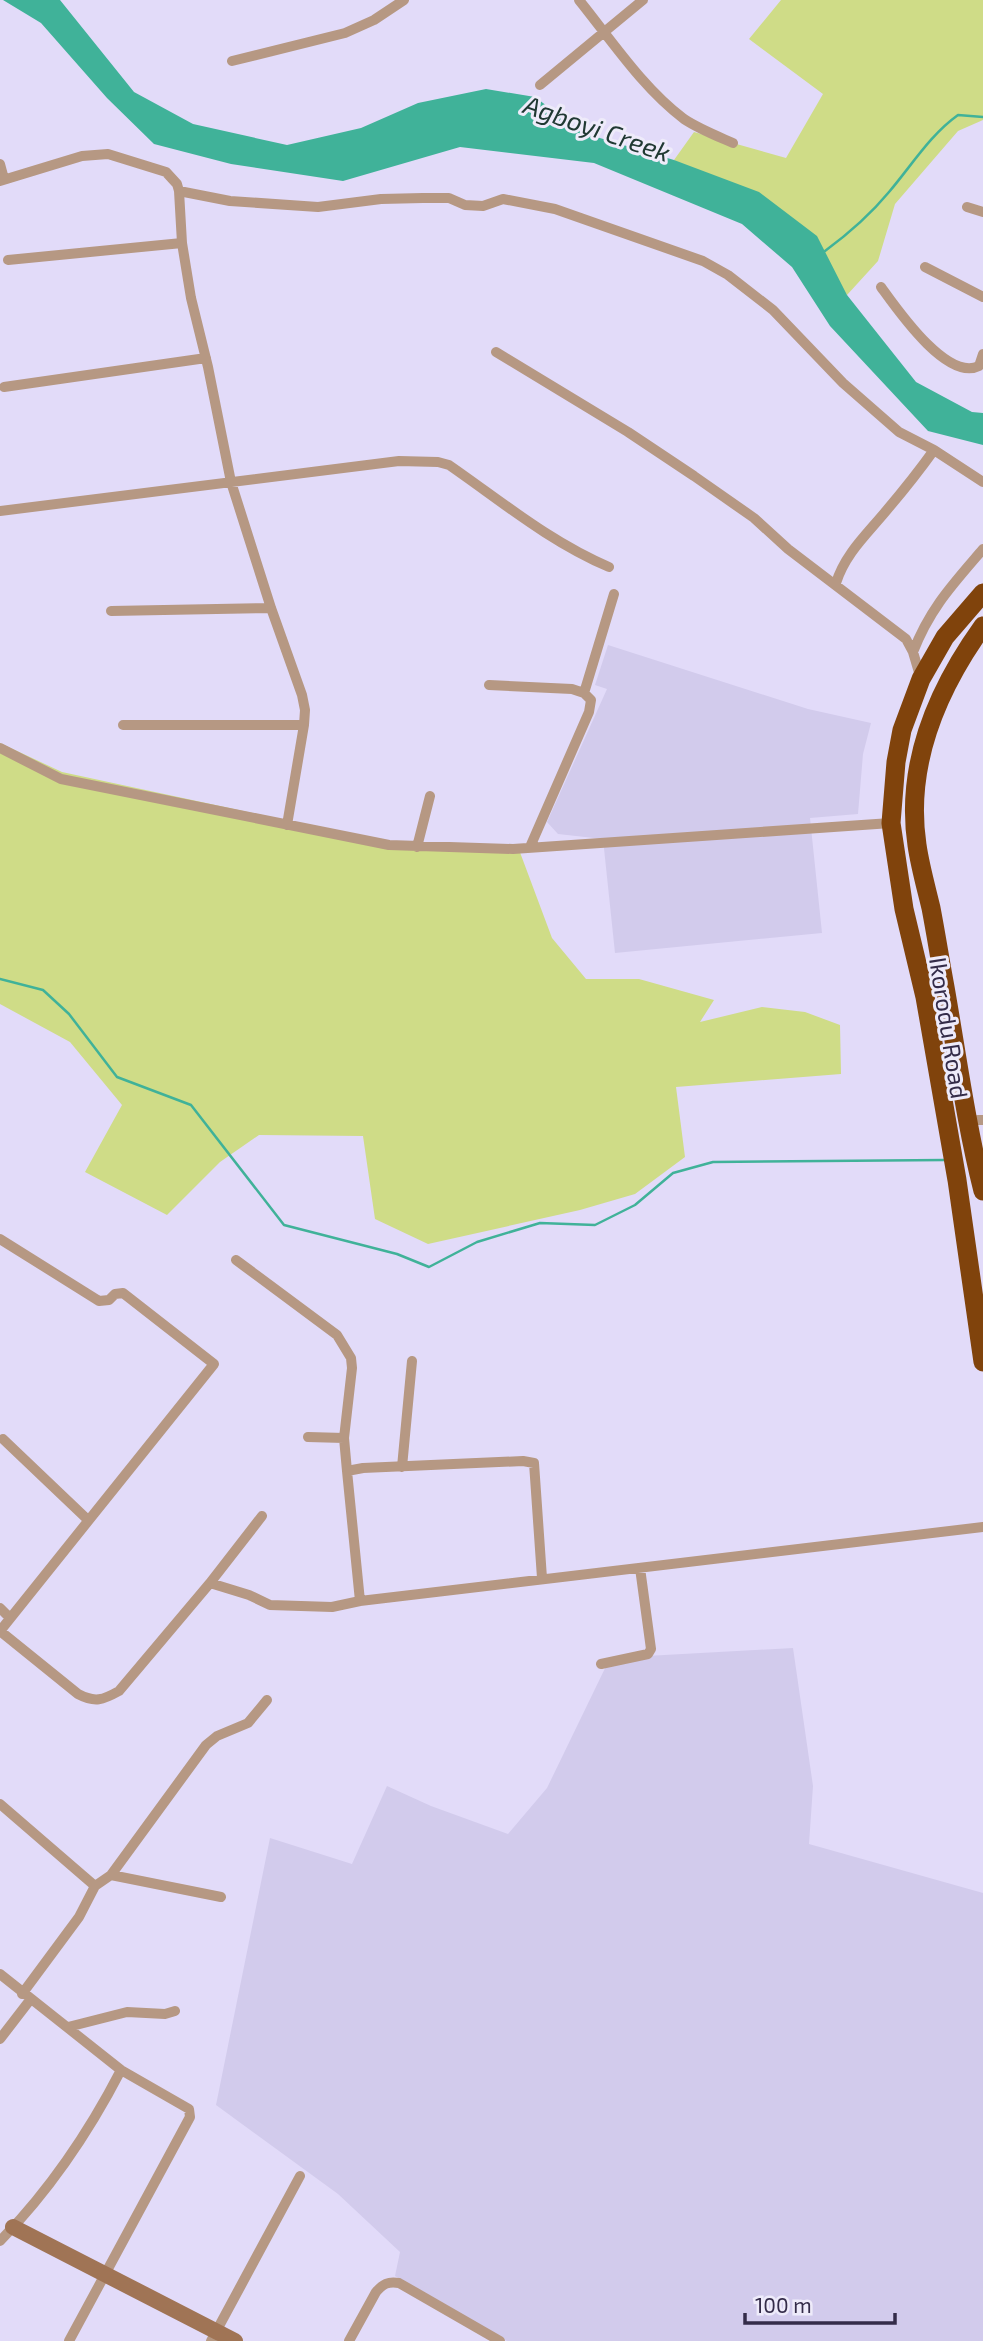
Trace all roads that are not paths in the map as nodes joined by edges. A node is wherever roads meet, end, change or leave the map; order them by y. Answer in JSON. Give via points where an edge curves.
{"nodes":[{"id":1,"x":379,"y":0,"type":"edge"},
{"id":2,"x":404,"y":0,"type":"edge"},
{"id":3,"x":579,"y":0,"type":"edge"},
{"id":4,"x":643,"y":0,"type":"edge"},
{"id":5,"x":386,"y":11,"type":"junction"},
{"id":6,"x":605,"y":33,"type":"junction"},
{"id":7,"x":232,"y":61,"type":"dead end"},
{"id":8,"x":540,"y":85,"type":"dead end"},
{"id":9,"x":733,"y":143,"type":"dead end"},
{"id":10,"x":0,"y":164,"type":"edge"},
{"id":11,"x":2,"y":180,"type":"edge"},
{"id":12,"x":179,"y":191,"type":"junction"},
{"id":13,"x":967,"y":207,"type":"dead end"},
{"id":14,"x":983,"y":212,"type":"edge"},
{"id":15,"x":182,"y":243,"type":"junction"},
{"id":16,"x":8,"y":260,"type":"dead end"},
{"id":17,"x":925,"y":267,"type":"dead end"},
{"id":18,"x":881,"y":287,"type":"dead end"},
{"id":19,"x":983,"y":297,"type":"edge"},
{"id":20,"x":495,"y":352,"type":"dead end"},
{"id":21,"x":983,"y":357,"type":"edge"},
{"id":22,"x":206,"y":358,"type":"junction"},
{"id":23,"x":4,"y":387,"type":"dead end"},
{"id":24,"x":934,"y":450,"type":"junction"},
{"id":25,"x":231,"y":482,"type":"junction"},
{"id":26,"x":983,"y":482,"type":"edge"},
{"id":27,"x":0,"y":511,"type":"edge"},
{"id":28,"x":983,"y":549,"type":"edge"},
{"id":29,"x":609,"y":567,"type":"dead end"},
{"id":30,"x":836,"y":583,"type":"junction"},
{"id":31,"x":983,"y":584,"type":"edge"},
{"id":32,"x":983,"y":593,"type":"edge"},
{"id":33,"x":614,"y":594,"type":"dead end"},
{"id":34,"x":271,"y":608,"type":"junction"},
{"id":35,"x":111,"y":611,"type":"dead end"},
{"id":36,"x":983,"y":626,"type":"edge"},
{"id":37,"x":945,"y":637,"type":"junction"},
{"id":38,"x":914,"y":652,"type":"junction"},
{"id":39,"x":921,"y":679,"type":"junction"},
{"id":40,"x":489,"y":685,"type":"dead end"},
{"id":41,"x":584,"y":693,"type":"junction"},
{"id":42,"x":123,"y":725,"type":"dead end"},
{"id":43,"x":304,"y":725,"type":"junction"},
{"id":44,"x":0,"y":748,"type":"edge"},
{"id":45,"x":430,"y":796,"type":"dead end"},
{"id":46,"x":891,"y":824,"type":"junction"},
{"id":47,"x":287,"y":825,"type":"junction"},
{"id":48,"x":417,"y":847,"type":"junction"},
{"id":49,"x":530,"y":847,"type":"junction"},
{"id":50,"x":980,"y":1131,"type":"edge"},
{"id":51,"x":981,"y":1184,"type":"edge"},
{"id":52,"x":0,"y":1239,"type":"edge"},
{"id":53,"x":236,"y":1260,"type":"dead end"},
{"id":54,"x":412,"y":1362,"type":"dead end"},
{"id":55,"x":983,"y":1362,"type":"edge"},
{"id":56,"x":308,"y":1437,"type":"dead end"},
{"id":57,"x":344,"y":1438,"type":"junction"},
{"id":58,"x":3,"y":1439,"type":"dead end"},
{"id":59,"x":402,"y":1467,"type":"junction"},
{"id":60,"x":347,"y":1471,"type":"junction"},
{"id":61,"x":262,"y":1516,"type":"dead end"},
{"id":62,"x":88,"y":1520,"type":"junction"},
{"id":63,"x":983,"y":1528,"type":"edge"},
{"id":64,"x":639,"y":1568,"type":"junction"},
{"id":65,"x":542,"y":1578,"type":"junction"},
{"id":66,"x":210,"y":1583,"type":"junction"},
{"id":67,"x":360,"y":1601,"type":"junction"},
{"id":68,"x":0,"y":1608,"type":"edge"},
{"id":69,"x":10,"y":1618,"type":"junction"},
{"id":70,"x":601,"y":1664,"type":"dead end"},
{"id":71,"x":267,"y":1700,"type":"dead end"},
{"id":72,"x":0,"y":1804,"type":"edge"},
{"id":73,"x":111,"y":1875,"type":"junction"},
{"id":74,"x":95,"y":1886,"type":"junction"},
{"id":75,"x":221,"y":1897,"type":"dead end"},
{"id":76,"x":0,"y":1974,"type":"edge"},
{"id":77,"x":27,"y":1997,"type":"junction"},
{"id":78,"x":175,"y":2011,"type":"dead end"},
{"id":79,"x":68,"y":2027,"type":"junction"},
{"id":80,"x":0,"y":2039,"type":"edge"},
{"id":81,"x":121,"y":2070,"type":"junction"},
{"id":82,"x":300,"y":2175,"type":"dead end"},
{"id":83,"x":13,"y":2227,"type":"junction"},
{"id":84,"x":0,"y":2241,"type":"edge"},
{"id":85,"x":105,"y":2273,"type":"junction"},
{"id":86,"x":214,"y":2336,"type":"edge"},
{"id":87,"x":69,"y":2341,"type":"edge"},
{"id":88,"x":235,"y":2341,"type":"edge"},
{"id":89,"x":349,"y":2341,"type":"edge"},
{"id":90,"x":499,"y":2341,"type":"edge"}],
"edges":[{"from":1,"to":5,"type":"street"},
{"from":2,"to":5,"type":"street"},
{"from":3,"to":6,"type":"street"},
{"from":4,"to":6,"type":"street"},
{"from":5,"to":7,"type":"street","via":[[345,33]]},
{"from":6,"to":8,"type":"street"},
{"from":6,"to":9,"type":"street","via":[[685,119]]},
{"from":10,"to":11,"type":"street"},
{"from":11,"to":12,"type":"street","via":[[82,156],[108,155],[166,172]]},
{"from":12,"to":15,"type":"street"},
{"from":12,"to":24,"type":"street","via":[[230,201],[318,207],[449,198],[473,206],[503,199],[555,209],[704,261],[728,275],[773,310],[884,420]]},
{"from":13,"to":14,"type":"street"},
{"from":15,"to":16,"type":"street"},
{"from":15,"to":22,"type":"street"},
{"from":17,"to":19,"type":"street"},
{"from":18,"to":21,"type":"street","via":[[932,350],[973,369]]},
{"from":20,"to":30,"type":"street","via":[[683,469]]},
{"from":22,"to":23,"type":"street"},
{"from":22,"to":25,"type":"street"},
{"from":24,"to":26,"type":"street"},
{"from":24,"to":30,"type":"street","via":[[860,539]]},
{"from":25,"to":27,"type":"street"},
{"from":25,"to":29,"type":"street","via":[[399,461],[438,462],[536,527]]},
{"from":25,"to":34,"type":"street"},
{"from":28,"to":38,"type":"street","via":[[936,603]]},
{"from":30,"to":38,"type":"street","via":[[906,639]]},
{"from":31,"to":37,"type":"street","name":"Ikorodu Road"},
{"from":32,"to":37,"type":"highway","name":"Ikorodu Road"},
{"from":33,"to":41,"type":"street"},
{"from":34,"to":35,"type":"street"},
{"from":34,"to":43,"type":"street","via":[[303,695]]},
{"from":36,"to":50,"type":"highway","name":"Ikorodu Road","via":[[943,688],[925,741],[916,792],[917,845]]},
{"from":37,"to":39,"type":"highway","name":"Ikorodu Road"},
{"from":38,"to":39,"type":"street"},
{"from":39,"to":46,"type":"highway","name":"Ikorodu Road","via":[[900,741]]},
{"from":40,"to":41,"type":"street"},
{"from":41,"to":49,"type":"street","via":[[591,700],[589,712]]},
{"from":42,"to":43,"type":"street"},
{"from":43,"to":47,"type":"street"},
{"from":44,"to":47,"type":"street","via":[[61,779]]},
{"from":45,"to":48,"type":"street"},
{"from":46,"to":49,"type":"street"},
{"from":46,"to":55,"type":"highway","name":"Ikorodu Road","via":[[904,909],[925,997]]},
{"from":47,"to":48,"type":"street"},
{"from":48,"to":49,"type":"street"},
{"from":50,"to":51,"type":"highway","name":"Ikorodu Road"},
{"from":52,"to":62,"type":"street","via":[[99,1301],[123,1293],[214,1364]]},
{"from":53,"to":57,"type":"street","via":[[337,1335],[346,1348],[352,1368]]},
{"from":54,"to":59,"type":"street"},
{"from":56,"to":57,"type":"street"},
{"from":57,"to":60,"type":"street"},
{"from":58,"to":62,"type":"street"},
{"from":59,"to":60,"type":"street"},
{"from":59,"to":65,"type":"street","via":[[534,1463]]},
{"from":60,"to":67,"type":"street"},
{"from":61,"to":66,"type":"street"},
{"from":62,"to":69,"type":"street"},
{"from":63,"to":64,"type":"street"},
{"from":64,"to":65,"type":"street"},
{"from":64,"to":70,"type":"street","via":[[651,1649],[648,1654]]},
{"from":65,"to":67,"type":"street"},
{"from":66,"to":67,"type":"street","via":[[270,1605],[332,1607]]},
{"from":66,"to":69,"type":"street","via":[[119,1691],[101,1700],[78,1694],[0,1631]]},
{"from":68,"to":69,"type":"street"},
{"from":71,"to":73,"type":"street","via":[[247,1723],[206,1745]]},
{"from":72,"to":74,"type":"street"},
{"from":73,"to":74,"type":"street"},
{"from":73,"to":75,"type":"street"},
{"from":74,"to":77,"type":"street"},
{"from":76,"to":77,"type":"street"},
{"from":77,"to":79,"type":"street"},
{"from":77,"to":80,"type":"street"},
{"from":78,"to":79,"type":"street","via":[[127,2012]]},
{"from":79,"to":81,"type":"street"},
{"from":81,"to":83,"type":"street","via":[[76,2147]]},
{"from":81,"to":85,"type":"street","via":[[184,2105],[190,2118]]},
{"from":82,"to":86,"type":"street"},
{"from":83,"to":84,"type":"street"},
{"from":83,"to":85,"type":"street"},
{"from":85,"to":86,"type":"street"},
{"from":85,"to":87,"type":"street"},
{"from":86,"to":88,"type":"street"},
{"from":89,"to":90,"type":"street","via":[[376,2292],[392,2282]]}]}
